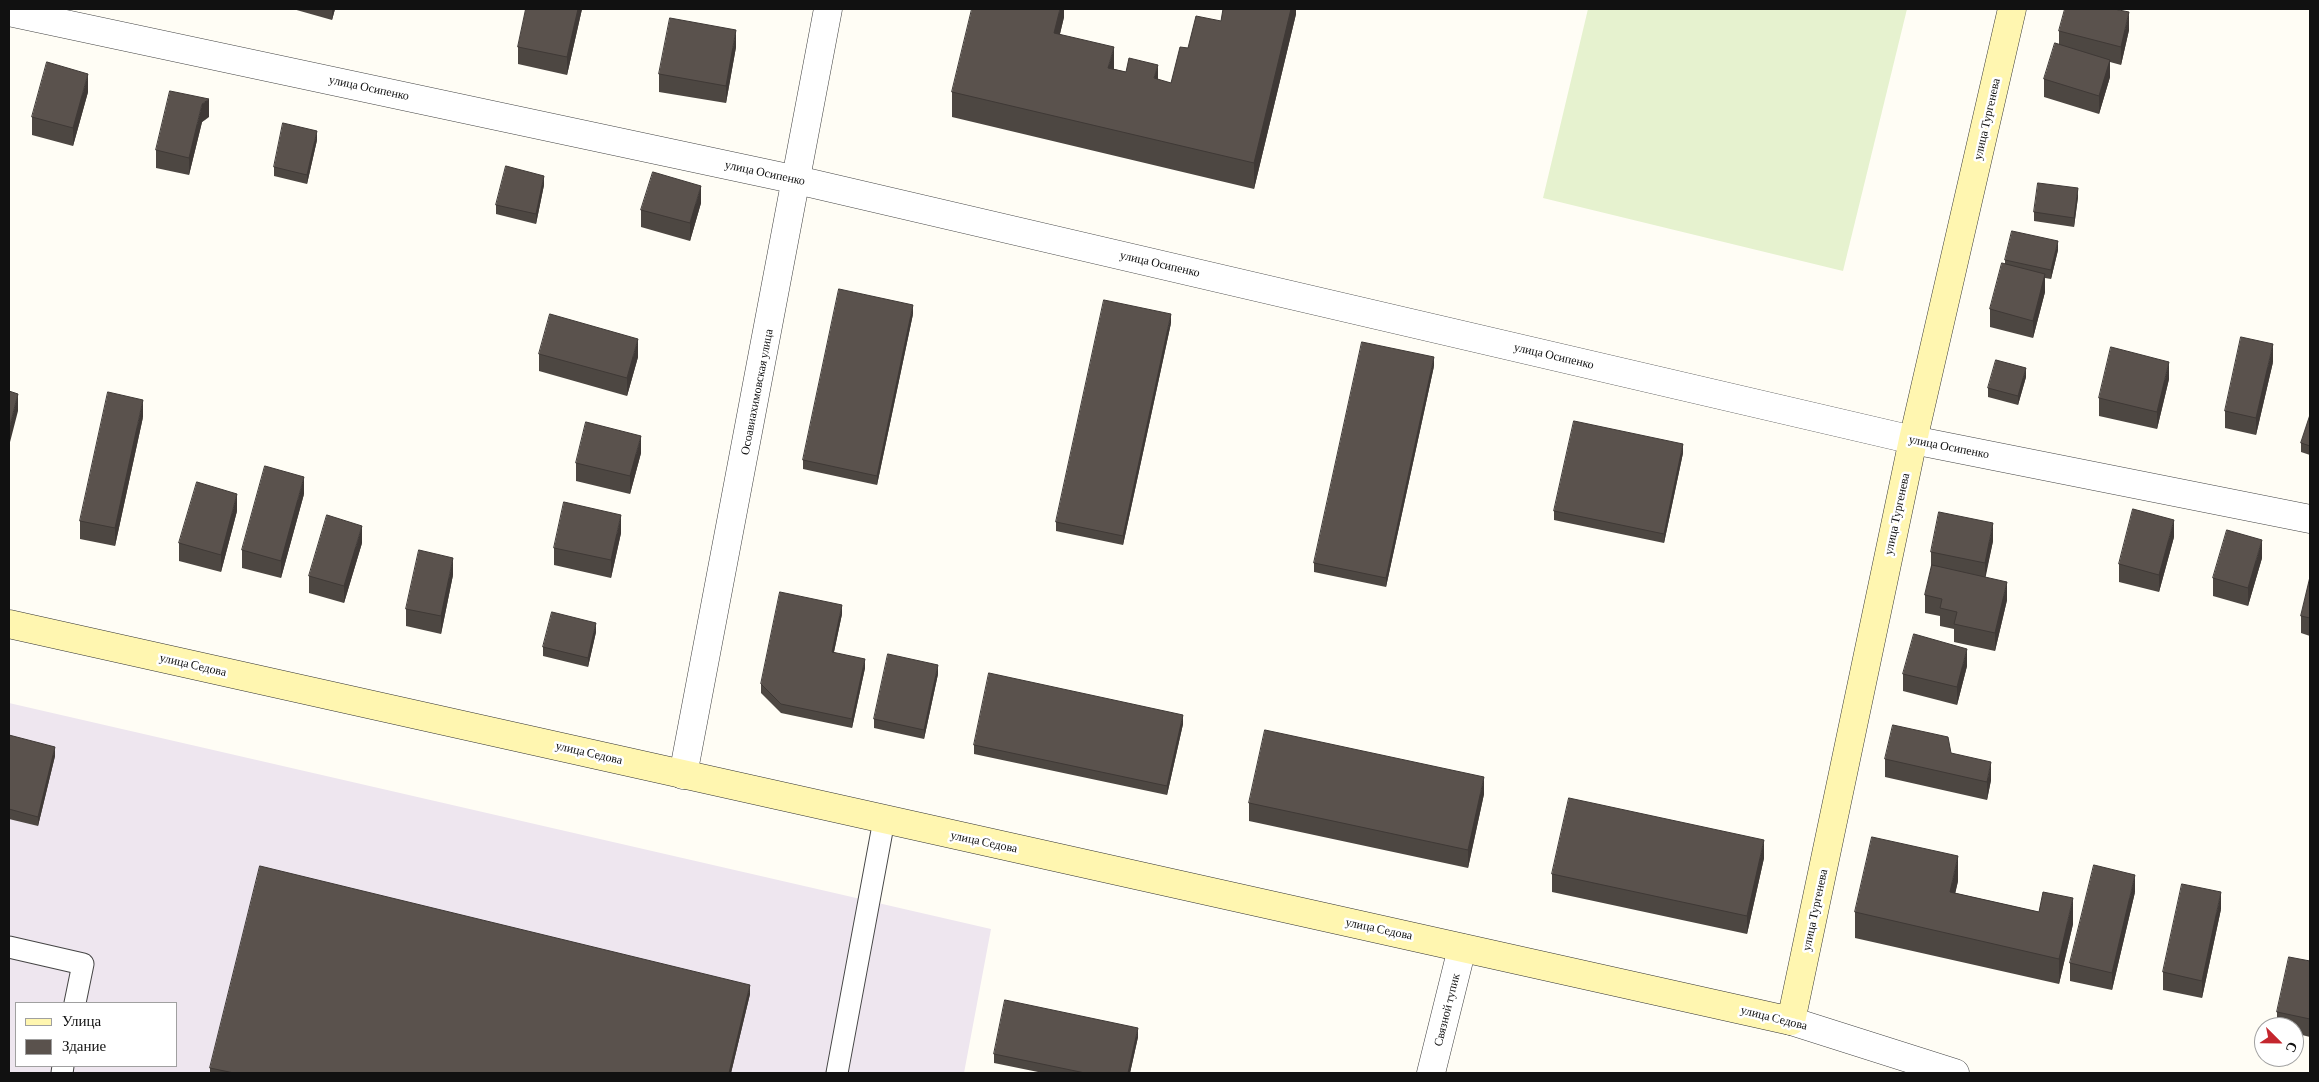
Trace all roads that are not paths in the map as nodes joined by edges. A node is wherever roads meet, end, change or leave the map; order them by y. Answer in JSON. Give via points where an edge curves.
{"nodes":[{"id":1,"x":828,"y":9,"type":"edge"},
{"id":2,"x":2012,"y":9,"type":"edge"},
{"id":3,"x":9,"y":12,"type":"edge"},
{"id":4,"x":797,"y":180,"type":"junction"},
{"id":5,"x":1913,"y":440,"type":"junction"},
{"id":6,"x":2310,"y":519,"type":"edge"},
{"id":7,"x":9,"y":624,"type":"edge"},
{"id":8,"x":683,"y":774,"type":"junction"},
{"id":9,"x":884,"y":820,"type":"junction"},
{"id":10,"x":9,"y":947,"type":"edge"},
{"id":11,"x":1462,"y":948,"type":"junction"},
{"id":12,"x":75,"y":1002,"type":"edge"},
{"id":13,"x":1791,"y":1021,"type":"junction"},
{"id":14,"x":838,"y":1073,"type":"edge"},
{"id":15,"x":1431,"y":1073,"type":"edge"},
{"id":16,"x":1955,"y":1073,"type":"edge"}],
"edges":[{"from":1,"to":4,"type":"street","name":"Осоавиахимовская улица"},
{"from":2,"to":5,"type":"main road","name":"улица Тургенева"},
{"from":3,"to":4,"type":"street","name":"улица Осипенко"},
{"from":4,"to":5,"type":"street","name":"улица Осипенко"},
{"from":4,"to":8,"type":"street","name":"Осоавиахимовская улица"},
{"from":5,"to":6,"type":"street","name":"улица Осипенко"},
{"from":5,"to":13,"type":"main road","name":"улица Тургенева"},
{"from":7,"to":8,"type":"main road","name":"улица Седова"},
{"from":8,"to":9,"type":"main road","name":"улица Седова"},
{"from":9,"to":11,"type":"main road","name":"улица Седова"},
{"from":9,"to":14,"type":"lane"},
{"from":10,"to":12,"type":"lane","via":[[83,964]]},
{"from":11,"to":13,"type":"main road","name":"улица Седова"},
{"from":11,"to":15,"type":"street","name":"Связной тупик"},
{"from":13,"to":16,"type":"street","name":"улица Седова"}]}
